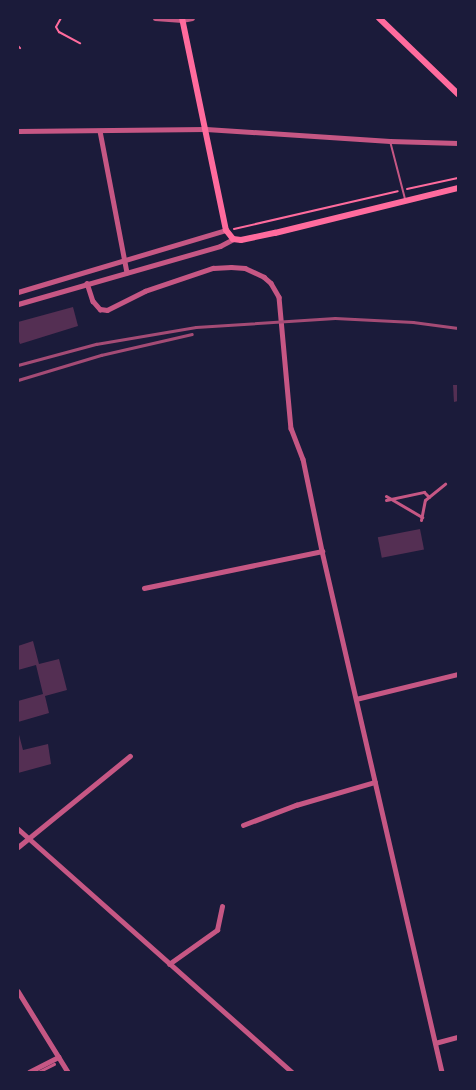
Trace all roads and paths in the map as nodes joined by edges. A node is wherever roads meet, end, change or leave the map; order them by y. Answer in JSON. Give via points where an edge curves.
{"nodes":[{"id":1,"x":61,"y":18,"type":"edge"},
{"id":2,"x":155,"y":18,"type":"edge"},
{"id":3,"x":182,"y":18,"type":"edge"},
{"id":4,"x":192,"y":18,"type":"edge"},
{"id":5,"x":379,"y":18,"type":"edge"},
{"id":6,"x":80,"y":43,"type":"dead end"},
{"id":7,"x":458,"y":94,"type":"edge"},
{"id":8,"x":206,"y":128,"type":"junction"},
{"id":9,"x":18,"y":131,"type":"edge"},
{"id":10,"x":100,"y":131,"type":"junction"},
{"id":11,"x":390,"y":141,"type":"junction"},
{"id":12,"x":458,"y":143,"type":"edge"},
{"id":13,"x":458,"y":178,"type":"edge"},
{"id":14,"x":458,"y":188,"type":"edge"},
{"id":15,"x":403,"y":190,"type":"junction"},
{"id":16,"x":406,"y":200,"type":"junction"},
{"id":17,"x":226,"y":230,"type":"junction"},
{"id":18,"x":233,"y":239,"type":"junction"},
{"id":19,"x":125,"y":261,"type":"junction"},
{"id":20,"x":127,"y":272,"type":"junction"},
{"id":21,"x":87,"y":283,"type":"junction"},
{"id":22,"x":18,"y":292,"type":"edge"},
{"id":23,"x":18,"y":304,"type":"edge"},
{"id":24,"x":446,"y":484,"type":"dead end"},
{"id":25,"x":429,"y":497,"type":"junction"},
{"id":26,"x":322,"y":552,"type":"junction"},
{"id":27,"x":144,"y":588,"type":"dead end"},
{"id":28,"x":458,"y":674,"type":"edge"},
{"id":29,"x":356,"y":699,"type":"junction"},
{"id":30,"x":130,"y":756,"type":"dead end"},
{"id":31,"x":375,"y":782,"type":"junction"},
{"id":32,"x":243,"y":825,"type":"dead end"},
{"id":33,"x":18,"y":829,"type":"edge"},
{"id":34,"x":28,"y":839,"type":"junction"},
{"id":35,"x":18,"y":847,"type":"edge"},
{"id":36,"x":222,"y":907,"type":"dead end"},
{"id":37,"x":169,"y":964,"type":"junction"},
{"id":38,"x":18,"y":991,"type":"edge"},
{"id":39,"x":458,"y":1038,"type":"edge"},
{"id":40,"x":435,"y":1043,"type":"junction"},
{"id":41,"x":58,"y":1057,"type":"junction"},
{"id":42,"x":54,"y":1064,"type":"dead end"},
{"id":43,"x":29,"y":1072,"type":"edge"},
{"id":44,"x":38,"y":1072,"type":"edge"},
{"id":45,"x":68,"y":1072,"type":"edge"},
{"id":46,"x":292,"y":1072,"type":"edge"},
{"id":47,"x":442,"y":1072,"type":"edge"}],
"edges":[{"from":1,"to":6,"type":"path","via":[[56,27],[59,32]]},
{"from":2,"to":3,"type":"street"},
{"from":3,"to":4,"type":"street"},
{"from":3,"to":8,"type":"main road"},
{"from":5,"to":7,"type":"main road"},
{"from":8,"to":10,"type":"street"},
{"from":8,"to":11,"type":"street"},
{"from":8,"to":17,"type":"main road"},
{"from":9,"to":10,"type":"street"},
{"from":10,"to":19,"type":"street"},
{"from":11,"to":12,"type":"street"},
{"from":11,"to":15,"type":"lane"},
{"from":13,"to":15,"type":"path"},
{"from":14,"to":16,"type":"main road"},
{"from":15,"to":16,"type":"lane"},
{"from":15,"to":17,"type":"path"},
{"from":16,"to":18,"type":"main road","via":[[241,240]]},
{"from":17,"to":18,"type":"main road"},
{"from":17,"to":19,"type":"street"},
{"from":18,"to":20,"type":"street","via":[[220,246]]},
{"from":19,"to":20,"type":"street"},
{"from":19,"to":22,"type":"street"},
{"from":20,"to":21,"type":"street"},
{"from":21,"to":23,"type":"street"},
{"from":21,"to":26,"type":"street","via":[[93,301],[100,309],[107,310],[145,291],[213,268],[245,268],[271,284],[279,297],[291,428],[302,459]]},
{"from":24,"to":25,"type":"street"},
{"from":25,"to":25,"type":"street","via":[[425,500],[422,519],[387,498],[424,492]]},
{"from":26,"to":27,"type":"street"},
{"from":26,"to":29,"type":"street"},
{"from":28,"to":29,"type":"street"},
{"from":29,"to":31,"type":"street"},
{"from":30,"to":34,"type":"street"},
{"from":31,"to":32,"type":"street"},
{"from":31,"to":40,"type":"street"},
{"from":33,"to":34,"type":"street"},
{"from":34,"to":35,"type":"street"},
{"from":34,"to":37,"type":"street"},
{"from":36,"to":37,"type":"street","via":[[217,930]]},
{"from":37,"to":46,"type":"street"},
{"from":38,"to":41,"type":"street"},
{"from":39,"to":40,"type":"street"},
{"from":40,"to":47,"type":"street"},
{"from":41,"to":43,"type":"street"},
{"from":41,"to":45,"type":"street"},
{"from":42,"to":44,"type":"street"}]}
